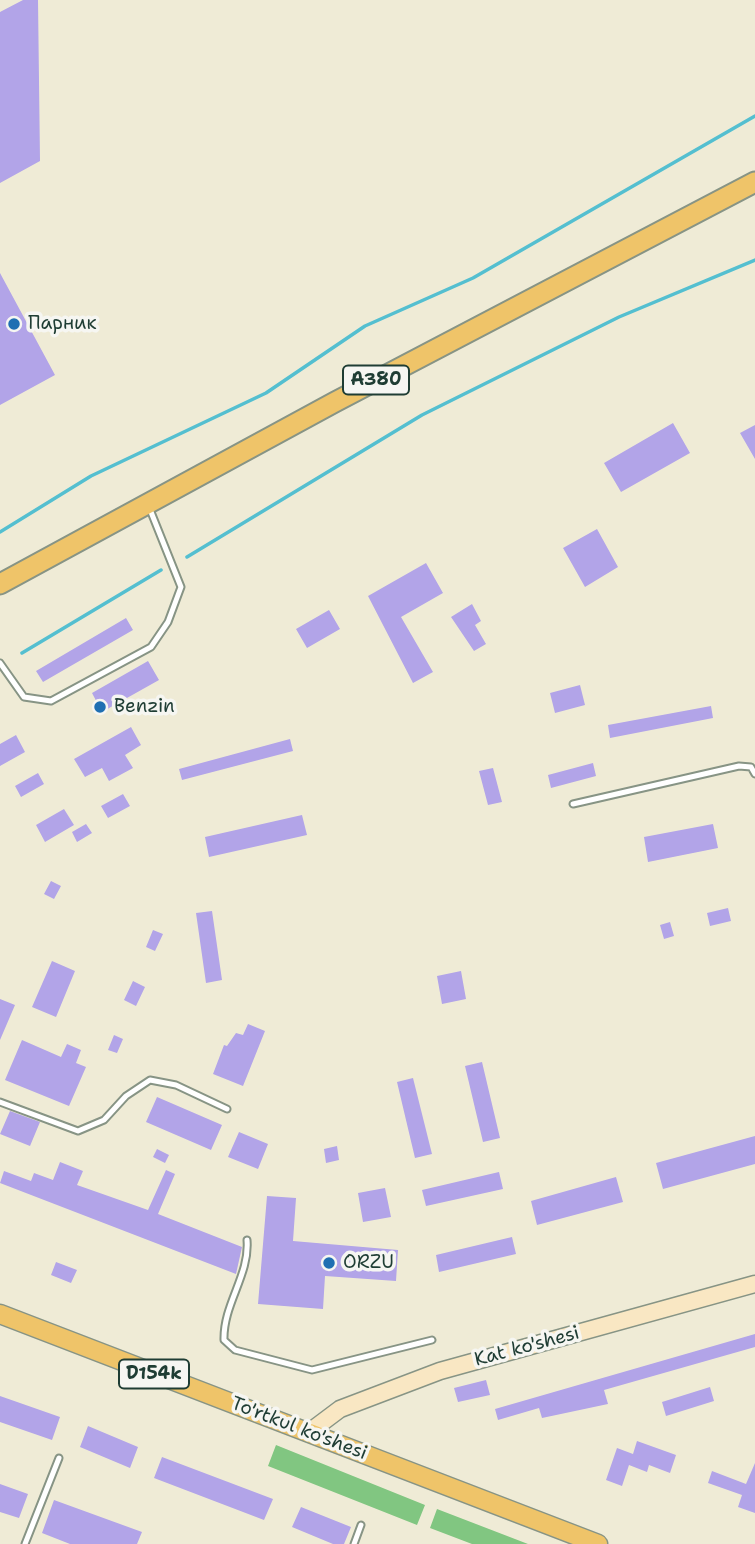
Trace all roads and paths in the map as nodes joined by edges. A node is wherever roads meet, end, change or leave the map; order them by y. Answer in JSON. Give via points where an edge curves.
{"nodes":[{"id":1,"x":755,"y":182,"type":"edge"},
{"id":2,"x":147,"y":503,"type":"junction"},
{"id":3,"x":0,"y":584,"type":"edge"},
{"id":4,"x":0,"y":663,"type":"edge"},
{"id":5,"x":755,"y":774,"type":"edge"},
{"id":6,"x":573,"y":804,"type":"dead end"},
{"id":7,"x":0,"y":1102,"type":"edge"},
{"id":8,"x":227,"y":1110,"type":"dead end"},
{"id":9,"x":247,"y":1240,"type":"dead end"},
{"id":10,"x":755,"y":1284,"type":"edge"},
{"id":11,"x":0,"y":1314,"type":"edge"},
{"id":12,"x":432,"y":1340,"type":"dead end"},
{"id":13,"x":308,"y":1433,"type":"junction"},
{"id":14,"x":59,"y":1458,"type":"dead end"},
{"id":15,"x":361,"y":1525,"type":"dead end"},
{"id":16,"x":25,"y":1544,"type":"edge"},
{"id":17,"x":354,"y":1544,"type":"edge"},
{"id":18,"x":598,"y":1544,"type":"edge"}],
"edges":[{"from":1,"to":2,"type":"highway","number":"A380"},
{"from":2,"to":3,"type":"highway","number":"A380"},
{"from":2,"to":4,"type":"lane","via":[[181,587],[168,622],[151,647],[51,701],[24,697]]},
{"from":5,"to":6,"type":"lane","via":[[751,767],[739,766]]},
{"from":7,"to":8,"type":"lane","via":[[78,1131],[104,1120],[126,1096],[150,1080],[176,1085]]},
{"from":9,"to":12,"type":"lane","via":[[248,1257],[223,1319],[224,1339],[236,1350],[312,1370]]},
{"from":10,"to":13,"type":"street","name":"Kat ko'shesi","via":[[440,1371],[340,1409]]},
{"from":11,"to":13,"type":"main road","name":"To'rtkul ko'shesi","number":"D154k"},
{"from":13,"to":18,"type":"main road","name":"To'rtkul ko'shesi","number":"D154k"},
{"from":14,"to":16,"type":"lane"},
{"from":15,"to":17,"type":"lane"}]}
